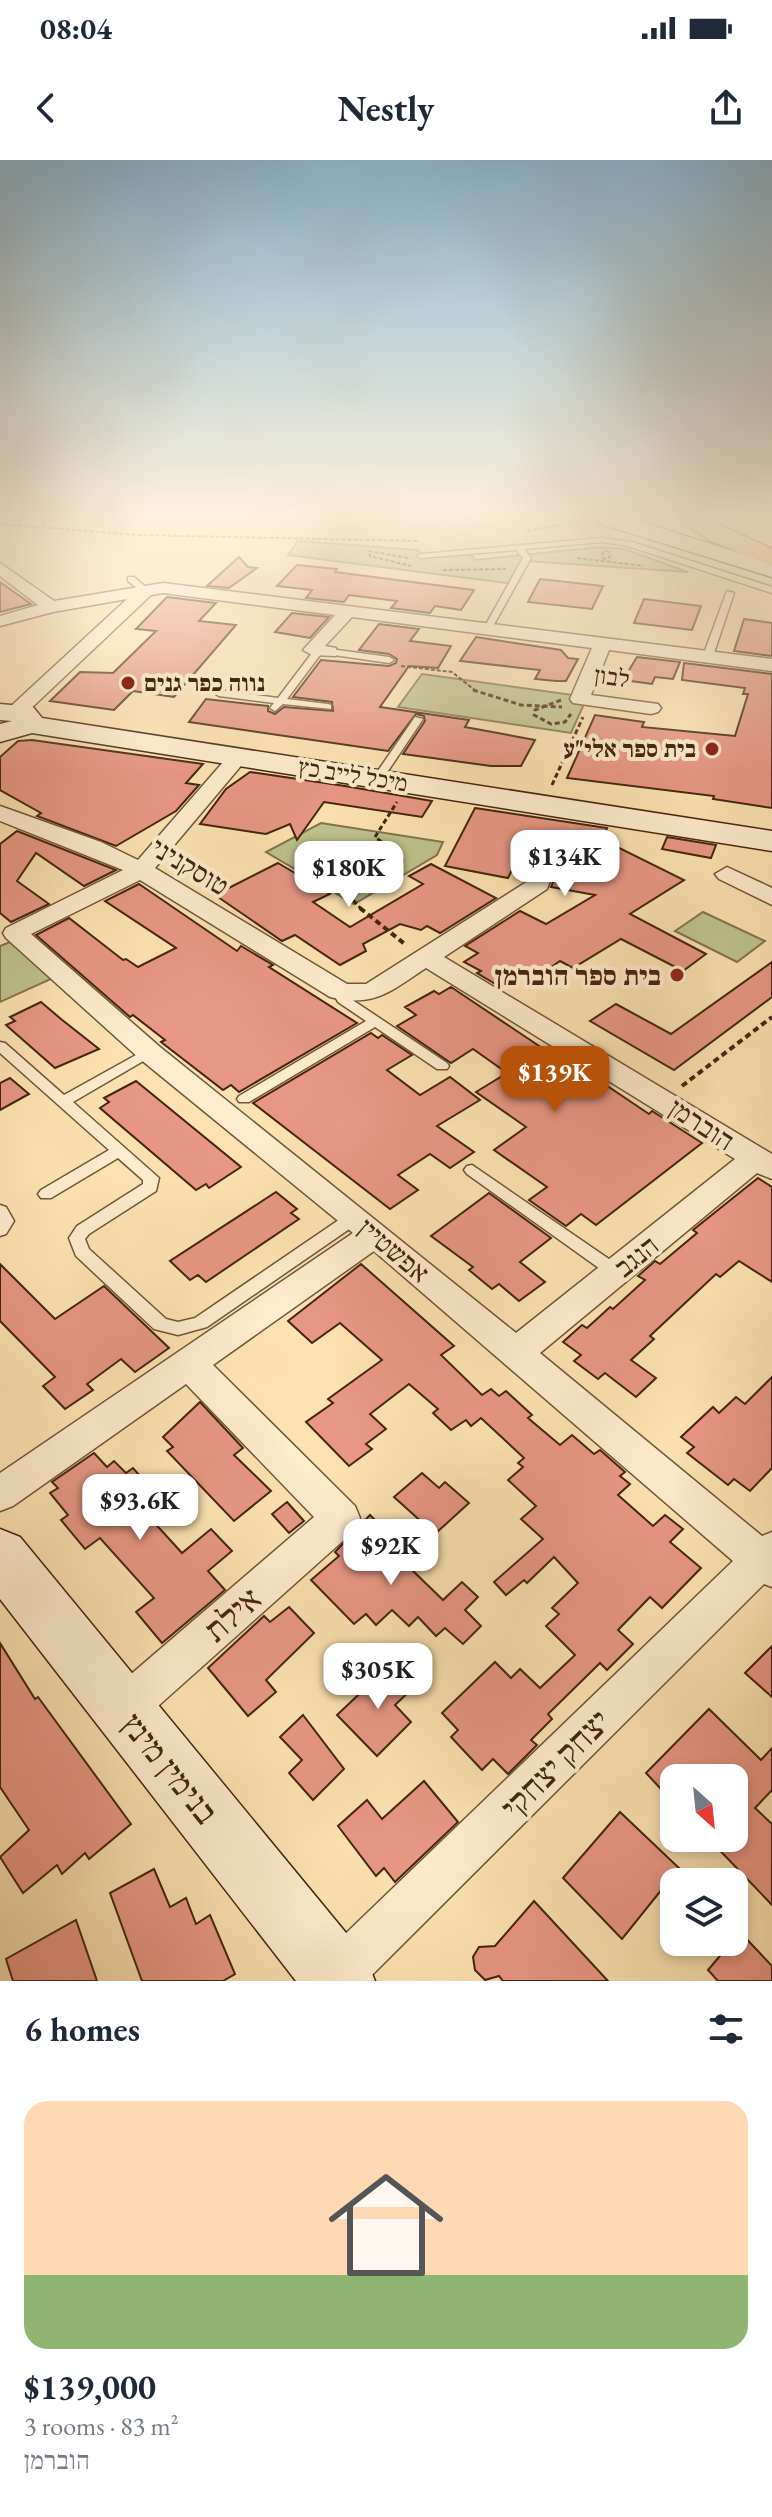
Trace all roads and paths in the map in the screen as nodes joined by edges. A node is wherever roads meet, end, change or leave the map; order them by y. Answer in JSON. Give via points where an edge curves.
{"nodes":[{"id":1,"x":47,"y":604,"type":"edge"},
{"id":2,"x":69,"y":604,"type":"edge"},
{"id":3,"x":132,"y":604,"type":"edge"},
{"id":4,"x":280,"y":604,"type":"edge"},
{"id":5,"x":501,"y":604,"type":"edge"},
{"id":6,"x":726,"y":604,"type":"edge"},
{"id":7,"x":51,"y":607,"type":"junction"},
{"id":8,"x":346,"y":613,"type":"junction"},
{"id":9,"x":0,"y":621,"type":"edge"},
{"id":10,"x":488,"y":628,"type":"junction"},
{"id":11,"x":603,"y":643,"type":"junction"},
{"id":12,"x":324,"y":652,"type":"junction"},
{"id":13,"x":708,"y":656,"type":"junction"},
{"id":14,"x":389,"y":660,"type":"joint"},
{"id":15,"x":772,"y":665,"type":"edge"},
{"id":16,"x":219,"y":693,"type":"dead end"},
{"id":17,"x":585,"y":700,"type":"junction"},
{"id":18,"x":278,"y":705,"type":"junction"},
{"id":19,"x":547,"y":706,"type":"junction"},
{"id":20,"x":328,"y":707,"type":"dead end"},
{"id":21,"x":651,"y":708,"type":"dead end"},
{"id":22,"x":418,"y":719,"type":"dead end"},
{"id":23,"x":11,"y":720,"type":"edge"},
{"id":24,"x":238,"y":757,"type":"junction"},
{"id":25,"x":559,"y":769,"type":"dead end"},
{"id":26,"x":378,"y":778,"type":"junction"},
{"id":27,"x":408,"y":783,"type":"junction"},
{"id":28,"x":0,"y":813,"type":"edge"},
{"id":29,"x":772,"y":838,"type":"edge"},
{"id":30,"x":546,"y":859,"type":"dead end"},
{"id":31,"x":141,"y":870,"type":"junction"},
{"id":32,"x":727,"y":874,"type":"dead end"},
{"id":33,"x":772,"y":898,"type":"edge"},
{"id":34,"x":424,"y":957,"type":"junction"},
{"id":35,"x":339,"y":991,"type":"junction"},
{"id":36,"x":772,"y":1017,"type":"edge"},
{"id":37,"x":375,"y":1021,"type":"junction"},
{"id":38,"x":0,"y":1046,"type":"edge"},
{"id":39,"x":150,"y":1053,"type":"junction"},
{"id":40,"x":442,"y":1066,"type":"dead end"},
{"id":41,"x":244,"y":1099,"type":"dead end"},
{"id":42,"x":664,"y":1099,"type":"junction"},
{"id":43,"x":64,"y":1101,"type":"junction"},
{"id":44,"x":120,"y":1150,"type":"junction"},
{"id":45,"x":764,"y":1163,"type":"edge"},
{"id":46,"x":472,"y":1170,"type":"dead end"},
{"id":47,"x":46,"y":1194,"type":"dead end"},
{"id":48,"x":0,"y":1211,"type":"edge"},
{"id":49,"x":365,"y":1226,"type":"junction"},
{"id":50,"x":0,"y":1230,"type":"edge"},
{"id":51,"x":616,"y":1272,"type":"junction"},
{"id":52,"x":516,"y":1353,"type":"junction"},
{"id":53,"x":188,"y":1363,"type":"junction"},
{"id":54,"x":0,"y":1494,"type":"edge"},
{"id":55,"x":1,"y":1559,"type":"edge"},
{"id":56,"x":768,"y":1560,"type":"edge"},
{"id":57,"x":123,"y":1709,"type":"junction"},
{"id":58,"x":336,"y":1980,"type":"edge"}],
"edges":[{"from":1,"to":7,"type":"street"},
{"from":2,"to":7,"type":"street"},
{"from":3,"to":23,"type":"street"},
{"from":4,"to":8,"type":"street"},
{"from":5,"to":10,"type":"lane"},
{"from":6,"to":13,"type":"lane"},
{"from":7,"to":9,"type":"street"},
{"from":8,"to":10,"type":"street"},
{"from":8,"to":12,"type":"street","via":[[312,650]]},
{"from":10,"to":11,"type":"street"},
{"from":11,"to":13,"type":"street"},
{"from":11,"to":17,"type":"street","name":"לבון"},
{"from":12,"to":14,"type":"lane"},
{"from":12,"to":18,"type":"lane"},
{"from":13,"to":15,"type":"street"},
{"from":14,"to":19,"type":"path","via":[[386,664],[452,672],[474,691],[521,705]]},
{"from":16,"to":18,"type":"lane"},
{"from":17,"to":19,"type":"path"},
{"from":17,"to":21,"type":"street","name":"לבון"},
{"from":17,"to":25,"type":"path"},
{"from":18,"to":20,"type":"lane"},
{"from":19,"to":19,"type":"path","via":[[534,715],[551,724],[571,718],[571,711]]},
{"from":22,"to":26,"type":"lane"},
{"from":23,"to":24,"type":"street","name":"מיכל לייב כץ"},
{"from":24,"to":26,"type":"street","name":"מיכל לייב כץ"},
{"from":24,"to":31,"type":"street"},
{"from":26,"to":27,"type":"street","name":"מיכל לייב כץ"},
{"from":27,"to":29,"type":"street","name":"מיכל לייב כץ","via":[[679,828]]},
{"from":27,"to":34,"type":"path","via":[[375,837],[402,857],[402,864],[389,875],[342,888],[354,904]]},
{"from":28,"to":31,"type":"street","name":"טוסקניני"},
{"from":30,"to":34,"type":"street","via":[[539,884]]},
{"from":31,"to":35,"type":"street","name":"טוסקניני"},
{"from":31,"to":39,"type":"street","name":"אפשטיין","via":[[15,933]]},
{"from":32,"to":33,"type":"street"},
{"from":34,"to":35,"type":"street","via":[[373,991]]},
{"from":34,"to":42,"type":"street","name":"הוברמן"},
{"from":35,"to":37,"type":"lane"},
{"from":36,"to":42,"type":"path"},
{"from":37,"to":40,"type":"lane"},
{"from":37,"to":41,"type":"lane"},
{"from":38,"to":43,"type":"lane"},
{"from":39,"to":43,"type":"lane"},
{"from":39,"to":49,"type":"street","name":"אפשטיין"},
{"from":42,"to":45,"type":"street","name":"הוברמן"},
{"from":43,"to":44,"type":"lane"},
{"from":44,"to":47,"type":"lane"},
{"from":44,"to":49,"type":"lane","via":[[151,1178],[151,1187],[83,1230],[78,1244],[160,1324],[175,1330],[190,1329]]},
{"from":45,"to":51,"type":"street","name":"הנגב"},
{"from":46,"to":51,"type":"lane"},
{"from":48,"to":50,"type":"lane","via":[[6,1221]]},
{"from":49,"to":52,"type":"street","name":"אפשטיין"},
{"from":49,"to":53,"type":"street"},
{"from":51,"to":52,"type":"street","name":"הנגב"},
{"from":52,"to":56,"type":"street","name":"אפשטיין"},
{"from":53,"to":54,"type":"street"},
{"from":53,"to":57,"type":"street","name":"אילת","via":[[341,1518]]},
{"from":55,"to":57,"type":"street","name":"בנימין מינץ"},
{"from":56,"to":58,"type":"street","name":"יצחק יצחקי"},
{"from":57,"to":58,"type":"street","name":"בנימין מינץ"}]}
